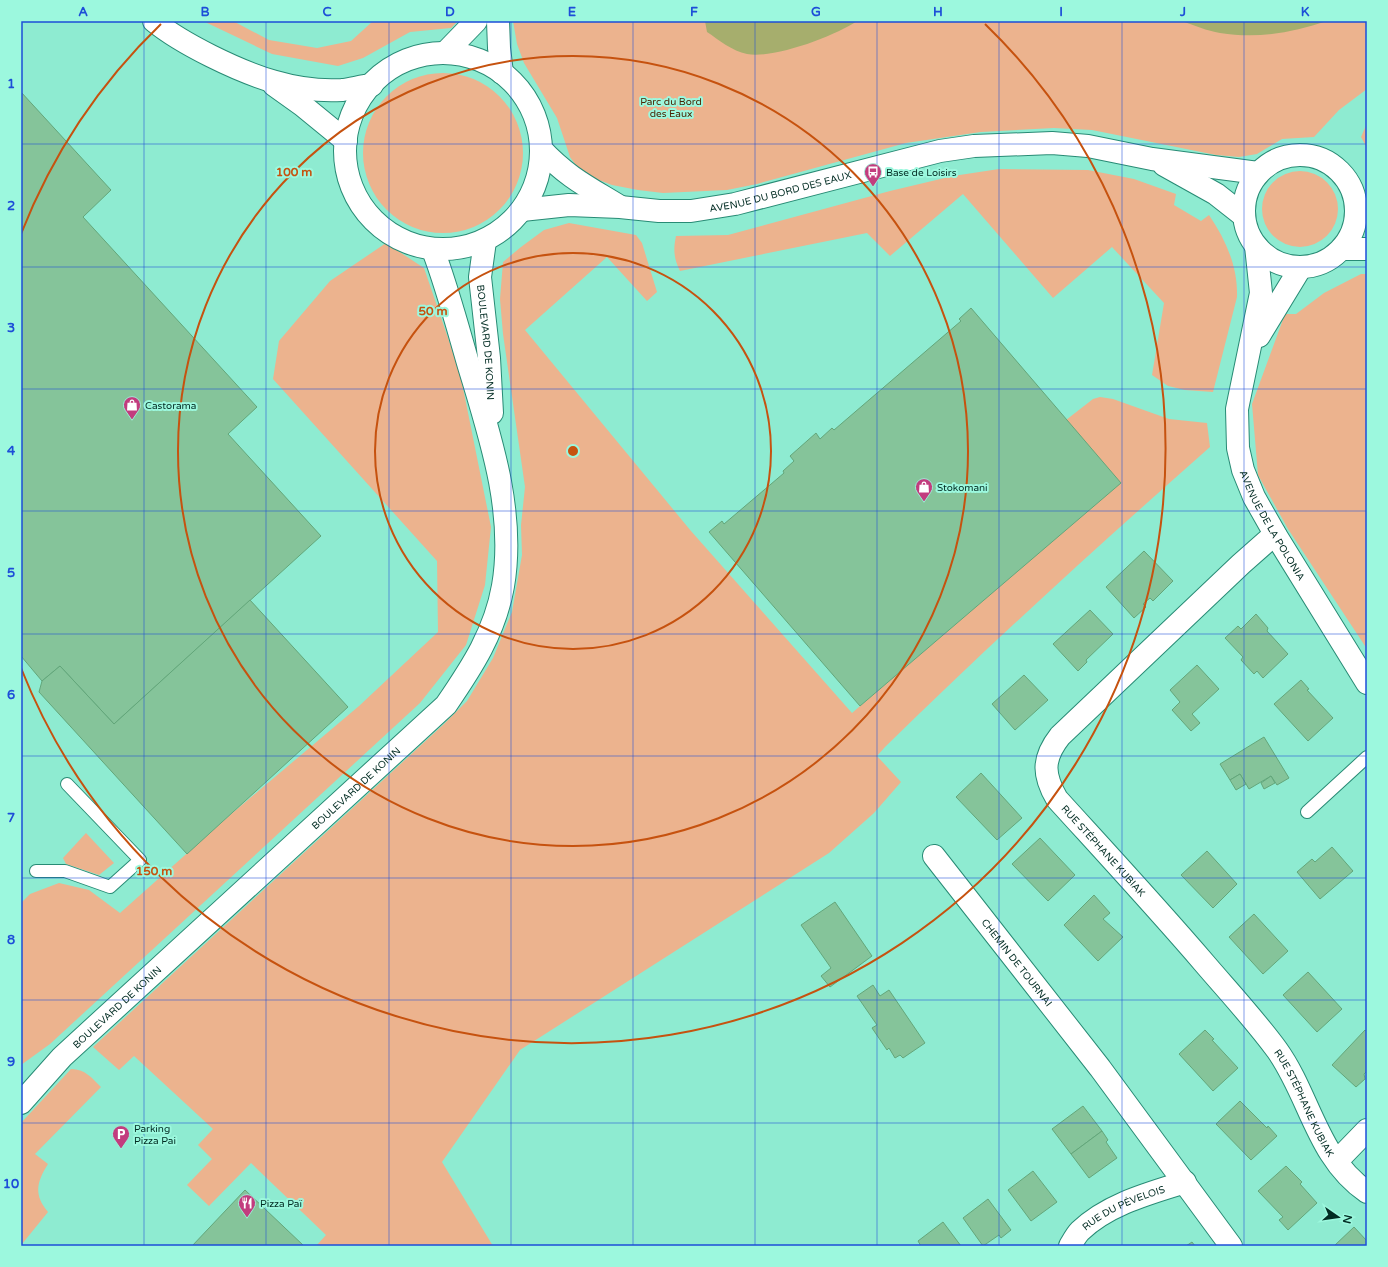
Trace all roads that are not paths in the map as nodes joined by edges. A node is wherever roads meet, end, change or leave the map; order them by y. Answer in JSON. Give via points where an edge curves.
{"nodes":[{"id":1,"x":154,"y":21,"type":"edge"},
{"id":2,"x":476,"y":21,"type":"edge"},
{"id":3,"x":498,"y":21,"type":"edge"},
{"id":4,"x":445,"y":53,"type":"junction"},
{"id":5,"x":502,"y":73,"type":"junction"},
{"id":6,"x":265,"y":80,"type":"junction"},
{"id":7,"x":372,"y":85,"type":"junction"},
{"id":8,"x":346,"y":141,"type":"junction"},
{"id":9,"x":541,"y":149,"type":"junction"},
{"id":10,"x":1152,"y":159,"type":"junction"},
{"id":11,"x":1258,"y":173,"type":"junction"},
{"id":12,"x":620,"y":207,"type":"junction"},
{"id":13,"x":1361,"y":207,"type":"edge"},
{"id":14,"x":522,"y":210,"type":"junction"},
{"id":15,"x":1244,"y":216,"type":"junction"},
{"id":16,"x":484,"y":241,"type":"junction"},
{"id":17,"x":1256,"y":246,"type":"junction"},
{"id":18,"x":1342,"y":249,"type":"junction"},
{"id":19,"x":433,"y":250,"type":"junction"},
{"id":20,"x":1367,"y":250,"type":"edge"},
{"id":21,"x":1301,"y":268,"type":"junction"},
{"id":22,"x":1250,"y":351,"type":"junction"},
{"id":23,"x":493,"y":444,"type":"junction"},
{"id":24,"x":1275,"y":534,"type":"junction"},
{"id":25,"x":1367,"y":683,"type":"edge"},
{"id":26,"x":1367,"y":756,"type":"edge"},
{"id":27,"x":67,"y":784,"type":"dead end"},
{"id":28,"x":1307,"y":812,"type":"dead end"},
{"id":29,"x":934,"y":856,"type":"dead end"},
{"id":30,"x":36,"y":871,"type":"dead end"},
{"id":31,"x":62,"y":1057,"type":"junction"},
{"id":32,"x":21,"y":1082,"type":"edge"},
{"id":33,"x":21,"y":1103,"type":"edge"},
{"id":34,"x":1367,"y":1130,"type":"edge"},
{"id":35,"x":1337,"y":1161,"type":"junction"},
{"id":36,"x":1185,"y":1182,"type":"junction"},
{"id":37,"x":1367,"y":1192,"type":"edge"},
{"id":38,"x":1070,"y":1246,"type":"edge"},
{"id":39,"x":1231,"y":1246,"type":"edge"}],
"edges":[{"from":1,"to":6,"type":"street","via":[[195,48]]},
{"from":2,"to":4,"type":"street"},
{"from":3,"to":5,"type":"street"},
{"from":4,"to":5,"type":"street","via":[[476,58]]},
{"from":4,"to":7,"type":"street","via":[[409,59],[389,70]]},
{"from":5,"to":9,"type":"street","via":[[523,94],[536,120]]},
{"from":6,"to":7,"type":"street","via":[[322,90]]},
{"from":6,"to":8,"type":"street","via":[[302,105]]},
{"from":7,"to":8,"type":"street","via":[[354,111]]},
{"from":8,"to":19,"type":"street","via":[[346,165],[353,189],[365,210],[382,228],[400,240]]},
{"from":9,"to":12,"type":"street","name":"AVENUE DU BORD DES EAUX","via":[[558,167],[577,181]]},
{"from":9,"to":14,"type":"street","via":[[537,181]]},
{"from":10,"to":11,"type":"street","name":"AVENUE DU BORD DES EAUX"},
{"from":10,"to":12,"type":"street","name":"AVENUE DU BORD DES EAUX","via":[[1096,148],[1052,143],[974,146],[902,160],[735,204],[684,211]]},
{"from":10,"to":15,"type":"street","name":"AVENUE DU BORD DES EAUX","via":[[1200,185]]},
{"from":11,"to":13,"type":"street","via":[[1269,163],[1282,157],[1297,154],[1315,156],[1332,164],[1345,176]]},
{"from":11,"to":15,"type":"street","via":[[1246,193]]},
{"from":12,"to":14,"type":"street","name":"AVENUE DU BORD DES EAUX","via":[[569,205]]},
{"from":13,"to":18,"type":"street","via":[[1357,211],[1353,232]]},
{"from":14,"to":16,"type":"street","via":[[506,228]]},
{"from":15,"to":17,"type":"street","via":[[1248,232]]},
{"from":16,"to":19,"type":"street","via":[[455,249]]},
{"from":16,"to":23,"type":"street","name":"BOULEVARD DE KONIN","via":[[480,277],[489,358]]},
{"from":17,"to":21,"type":"street","via":[[1276,262]]},
{"from":17,"to":22,"type":"street","name":"AVENUE DE LA POLONIA","via":[[1261,293]]},
{"from":18,"to":20,"type":"street"},
{"from":18,"to":21,"type":"street","via":[[1323,262]]},
{"from":19,"to":23,"type":"street","name":"BOULEVARD DE KONIN","via":[[455,313]]},
{"from":21,"to":22,"type":"street","name":"AVENUE DE LA POLONIA"},
{"from":22,"to":24,"type":"street","name":"AVENUE DE LA POLONIA","via":[[1237,410],[1238,448],[1243,470],[1254,497]]},
{"from":23,"to":31,"type":"street","name":"BOULEVARD DE KONIN","via":[[503,500],[506,558],[503,586],[492,625],[478,656],[446,705]]},
{"from":24,"to":25,"type":"street","name":"AVENUE DE LA POLONIA"},
{"from":24,"to":35,"type":"street","name":"RUE STÉPHANE KUBIAK","via":[[1240,564],[1060,736],[1049,753],[1046,773],[1057,799],[1148,898],[1277,1050],[1292,1074],[1324,1144]]},
{"from":26,"to":28,"type":"lane"},
{"from":27,"to":30,"type":"lane","via":[[140,860],[110,887],[66,871]]},
{"from":29,"to":36,"type":"street","name":"CHEMIN DE TOURNAI","via":[[1100,1068]]},
{"from":31,"to":32,"type":"street","name":"BOULEVARD DE KONIN"},
{"from":31,"to":33,"type":"street","name":"BOULEVARD DE KONIN"},
{"from":34,"to":35,"type":"street"},
{"from":35,"to":37,"type":"street","name":"RUE STÉPHANE KUBIAK"},
{"from":36,"to":38,"type":"street","name":"RUE DU PÉVELOIS","via":[[1140,1196],[1102,1215],[1080,1231]]},
{"from":36,"to":39,"type":"street","name":"CHEMIN DE TOURNAI"}]}
